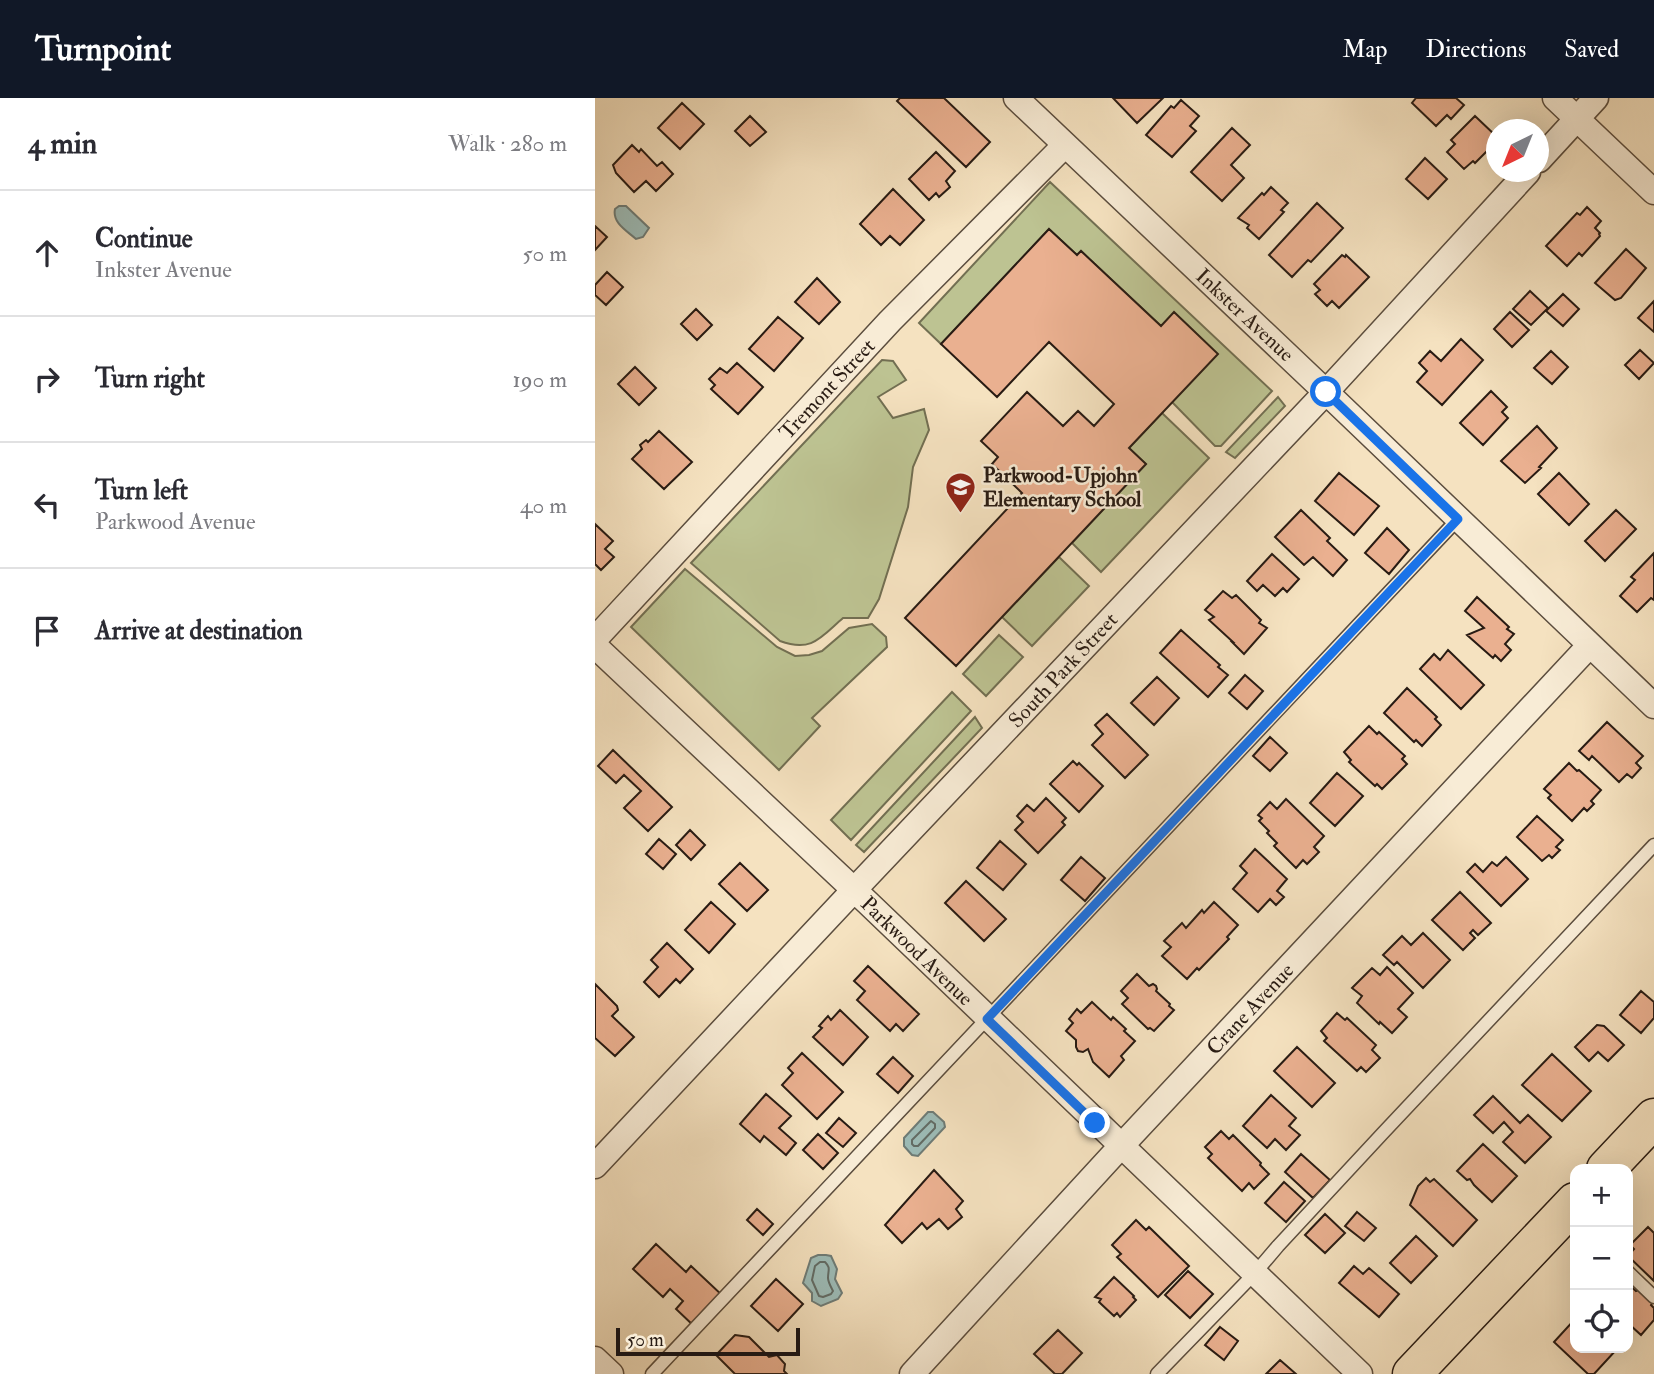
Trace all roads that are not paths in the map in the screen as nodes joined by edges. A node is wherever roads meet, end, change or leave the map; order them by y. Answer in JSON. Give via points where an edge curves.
{"nodes":[{"id":1,"x":1016,"y":98,"type":"edge"},
{"id":2,"x":1555,"y":98,"type":"edge"},
{"id":3,"x":1596,"y":98,"type":"edge"},
{"id":4,"x":1577,"y":119,"type":"junction"},
{"id":5,"x":1065,"y":145,"type":"junction"},
{"id":6,"x":1549,"y":148,"type":"edge"},
{"id":7,"x":1519,"y":182,"type":"edge"},
{"id":8,"x":1654,"y":192,"type":"edge"},
{"id":9,"x":1326,"y":392,"type":"junction"},
{"id":10,"x":1458,"y":519,"type":"junction"},
{"id":11,"x":595,"y":639,"type":"edge"},
{"id":12,"x":595,"y":646,"type":"edge"},
{"id":13,"x":1589,"y":646,"type":"junction"},
{"id":14,"x":1654,"y":706,"type":"edge"},
{"id":15,"x":1654,"y":845,"type":"edge"},
{"id":16,"x":853,"y":890,"type":"junction"},
{"id":17,"x":987,"y":1019,"type":"junction"},
{"id":18,"x":1654,"y":1118,"type":"edge"},
{"id":19,"x":1121,"y":1147,"type":"junction"},
{"id":20,"x":1611,"y":1164,"type":"edge"},
{"id":21,"x":595,"y":1166,"type":"edge"},
{"id":22,"x":1570,"y":1214,"type":"edge"},
{"id":23,"x":1255,"y":1273,"type":"junction"},
{"id":24,"x":1633,"y":1277,"type":"edge"},
{"id":25,"x":1654,"y":1297,"type":"edge"},
{"id":26,"x":595,"y":1359,"type":"edge"},
{"id":27,"x":611,"y":1374,"type":"edge"},
{"id":28,"x":652,"y":1374,"type":"edge"},
{"id":29,"x":912,"y":1374,"type":"edge"},
{"id":30,"x":1157,"y":1374,"type":"edge"},
{"id":31,"x":1360,"y":1374,"type":"edge"},
{"id":32,"x":1412,"y":1374,"type":"edge"}],
"edges":[{"from":1,"to":5,"type":"street","name":"Inkster Avenue"},
{"from":2,"to":4,"type":"street"},
{"from":3,"to":4,"type":"street"},
{"from":4,"to":6,"type":"street"},
{"from":4,"to":8,"type":"street"},
{"from":5,"to":9,"type":"street","name":"Inkster Avenue"},
{"from":5,"to":11,"type":"street","name":"Tremont Street","via":[[890,321]]},
{"from":7,"to":9,"type":"street","name":"South Park Street"},
{"from":9,"to":10,"type":"street","name":"Inkster Avenue"},
{"from":9,"to":16,"type":"street","name":"South Park Street"},
{"from":10,"to":13,"type":"street","name":"Inkster Avenue"},
{"from":10,"to":17,"type":"lane"},
{"from":12,"to":16,"type":"street","name":"Parkwood Avenue"},
{"from":13,"to":14,"type":"street","name":"Inkster Avenue"},
{"from":13,"to":19,"type":"street","name":"Crane Avenue"},
{"from":15,"to":23,"type":"lane"},
{"from":16,"to":17,"type":"street","name":"Parkwood Avenue"},
{"from":16,"to":21,"type":"street","name":"South Park Street"},
{"from":17,"to":19,"type":"street","name":"Parkwood Avenue"},
{"from":17,"to":28,"type":"lane"},
{"from":18,"to":20,"type":"main road"},
{"from":19,"to":23,"type":"street","name":"Parkwood Avenue"},
{"from":19,"to":29,"type":"street","name":"Crane Avenue"},
{"from":22,"to":32,"type":"main road"},
{"from":23,"to":30,"type":"lane"},
{"from":23,"to":31,"type":"street","name":"Parkwood Avenue"},
{"from":24,"to":25,"type":"lane"},
{"from":26,"to":27,"type":"street"}]}
